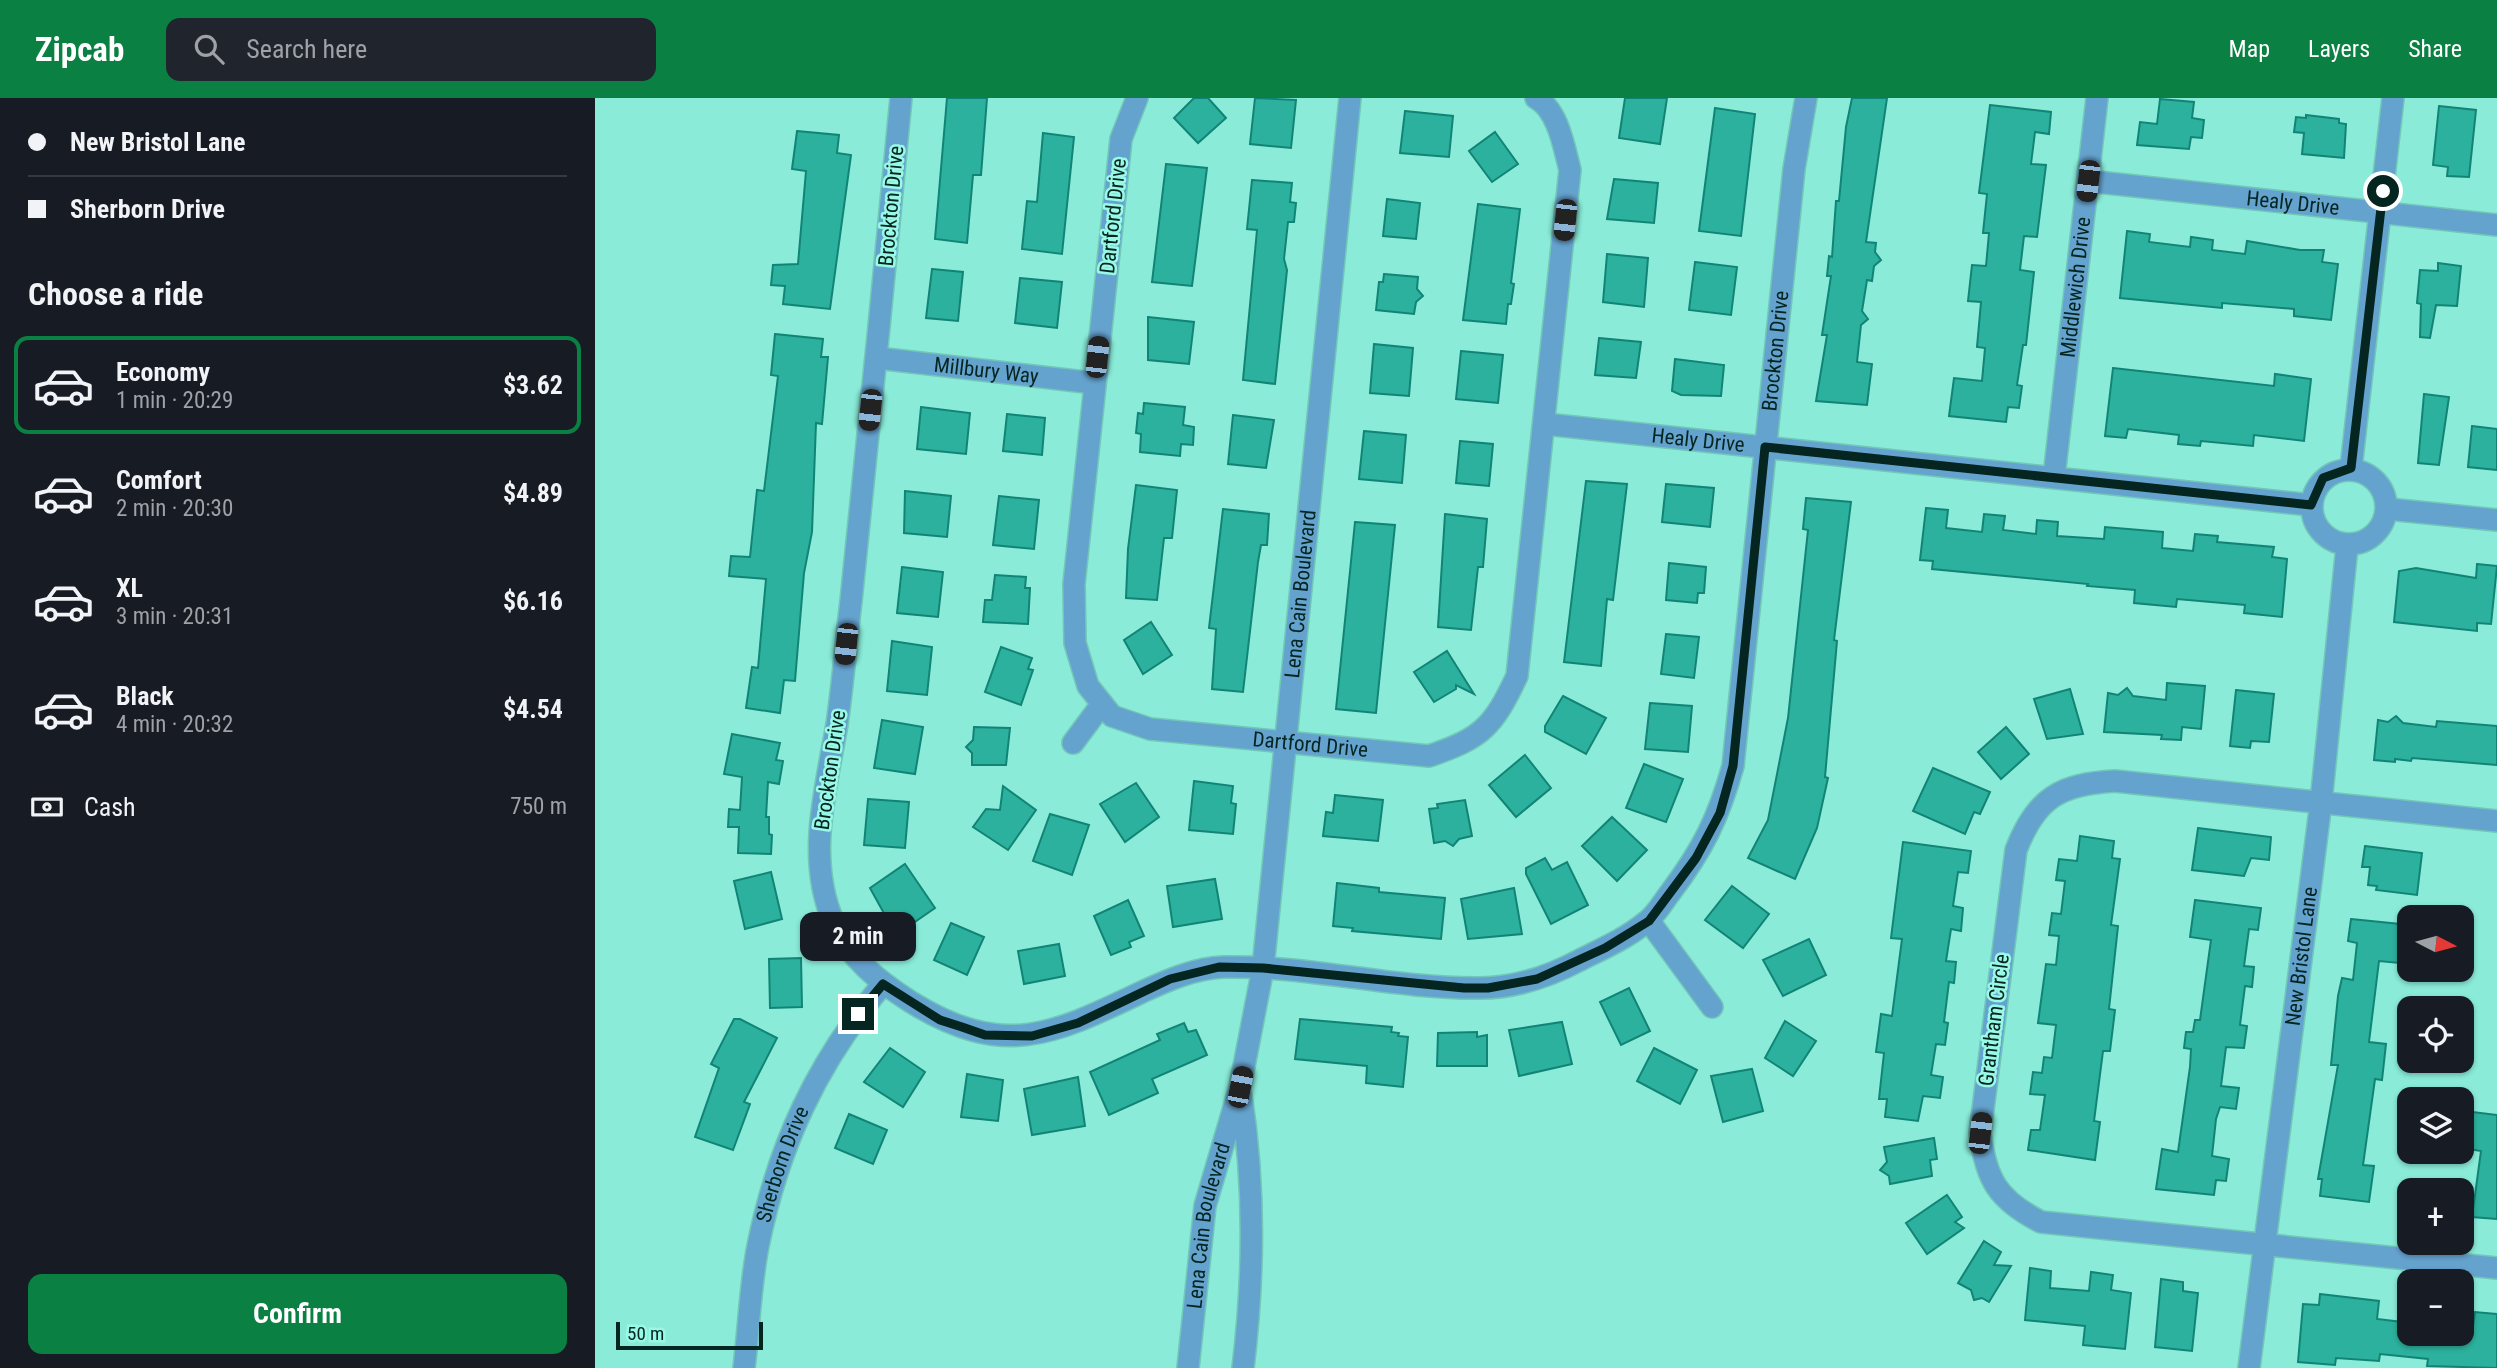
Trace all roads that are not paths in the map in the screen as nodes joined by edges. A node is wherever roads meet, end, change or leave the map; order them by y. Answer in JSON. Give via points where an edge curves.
{"nodes":[{"id":1,"x":901,"y":98,"type":"edge"},
{"id":2,"x":1137,"y":98,"type":"edge"},
{"id":3,"x":1350,"y":98,"type":"edge"},
{"id":4,"x":1806,"y":98,"type":"edge"},
{"id":5,"x":2097,"y":98,"type":"edge"},
{"id":6,"x":2393,"y":98,"type":"edge"},
{"id":7,"x":1541,"y":99,"type":"edge"},
{"id":8,"x":2088,"y":181,"type":"junction"},
{"id":9,"x":2381,"y":215,"type":"junction"},
{"id":10,"x":2497,"y":225,"type":"edge"},
{"id":11,"x":877,"y":358,"type":"junction"},
{"id":12,"x":1094,"y":383,"type":"junction"},
{"id":13,"x":1545,"y":424,"type":"junction"},
{"id":14,"x":1765,"y":447,"type":"junction"},
{"id":15,"x":2351,"y":468,"type":"junction"},
{"id":16,"x":2054,"y":477,"type":"junction"},
{"id":17,"x":2311,"y":505,"type":"junction"},
{"id":18,"x":2388,"y":509,"type":"junction"},
{"id":19,"x":2497,"y":520,"type":"edge"},
{"id":20,"x":2347,"y":546,"type":"junction"},
{"id":21,"x":1102,"y":704,"type":"junction"},
{"id":22,"x":1073,"y":743,"type":"dead end"},
{"id":23,"x":1285,"y":743,"type":"junction"},
{"id":24,"x":2321,"y":802,"type":"junction"},
{"id":25,"x":2497,"y":821,"type":"edge"},
{"id":26,"x":1649,"y":921,"type":"junction"},
{"id":27,"x":1263,"y":968,"type":"junction"},
{"id":28,"x":883,"y":984,"type":"junction"},
{"id":29,"x":1712,"y":1007,"type":"dead end"},
{"id":30,"x":1240,"y":1087,"type":"junction"},
{"id":31,"x":2264,"y":1245,"type":"junction"},
{"id":32,"x":2497,"y":1268,"type":"edge"},
{"id":33,"x":744,"y":1368,"type":"edge"},
{"id":34,"x":1188,"y":1368,"type":"edge"},
{"id":35,"x":1243,"y":1368,"type":"edge"},
{"id":36,"x":2249,"y":1368,"type":"edge"}],
"edges":[{"from":1,"to":11,"type":"street","name":"Brockton Drive"},
{"from":2,"to":12,"type":"street","name":"Dartford Drive","via":[[1121,139]]},
{"from":3,"to":23,"type":"street","name":"Lena Cain Boulevard"},
{"from":4,"to":14,"type":"street","name":"Brockton Drive","via":[[1794,169]]},
{"from":5,"to":8,"type":"street","name":"Middlewich Drive"},
{"from":6,"to":9,"type":"street"},
{"from":7,"to":13,"type":"street","name":"Dartford Drive","via":[[1559,130],[1570,170]]},
{"from":8,"to":9,"type":"street","name":"Healy Drive"},
{"from":8,"to":16,"type":"street","name":"Middlewich Drive"},
{"from":9,"to":10,"type":"street","name":"Healy Drive"},
{"from":9,"to":15,"type":"street"},
{"from":11,"to":12,"type":"street","name":"Millbury Way"},
{"from":11,"to":28,"type":"street","name":"Brockton Drive","via":[[837,720],[819,816],[821,871],[832,919],[853,956]]},
{"from":12,"to":21,"type":"street","name":"Dartford Drive","via":[[1073,615],[1081,666],[1088,686]]},
{"from":13,"to":14,"type":"street","name":"Healy Drive"},
{"from":13,"to":23,"type":"street","name":"Dartford Drive","via":[[1517,676],[1483,733],[1429,756]]},
{"from":14,"to":16,"type":"street","name":"Healy Drive"},
{"from":14,"to":26,"type":"street","name":"Brockton Drive","via":[[1733,766],[1720,813],[1696,858]]},
{"from":15,"to":17,"type":"street","via":[[2323,478]]},
{"from":15,"to":18,"type":"street","via":[[2378,481]]},
{"from":16,"to":17,"type":"street","name":"Healy Drive"},
{"from":17,"to":20,"type":"street","via":[[2320,533]]},
{"from":18,"to":19,"type":"street"},
{"from":18,"to":20,"type":"street","via":[[2375,536]]},
{"from":20,"to":24,"type":"street","name":"New Bristol Lane"},
{"from":21,"to":22,"type":"street"},
{"from":21,"to":23,"type":"street","name":"Dartford Drive","via":[[1112,716],[1150,729]]},
{"from":23,"to":27,"type":"street","name":"Lena Cain Boulevard"},
{"from":24,"to":25,"type":"street","name":"Grantham Circle"},
{"from":24,"to":31,"type":"street","name":"New Bristol Lane"},
{"from":24,"to":31,"type":"street","name":"Grantham Circle","via":[[2115,781],[2079,783],[2052,795],[2027,822],[2014,863],[1980,1133],[1984,1165],[1999,1192],[2015,1209],[2041,1222]]},
{"from":26,"to":27,"type":"street","name":"Brockton Drive","via":[[1562,970],[1488,988]]},
{"from":26,"to":29,"type":"street"},
{"from":27,"to":28,"type":"street","name":"Brockton Drive","via":[[1219,967],[1170,979],[1078,1023],[1032,1036],[985,1035],[940,1020]]},
{"from":27,"to":30,"type":"street","name":"Lena Cain Boulevard"},
{"from":28,"to":33,"type":"street","name":"Sherborn Drive","via":[[846,1028],[808,1092],[776,1173],[758,1248]]},
{"from":30,"to":34,"type":"street","name":"Lena Cain Boulevard","via":[[1205,1206]]},
{"from":30,"to":35,"type":"street","name":"Lena Cain Boulevard","via":[[1249,1149],[1252,1293]]},
{"from":31,"to":32,"type":"street","name":"Grantham Circle"},
{"from":31,"to":36,"type":"street","name":"New Bristol Lane"}]}
